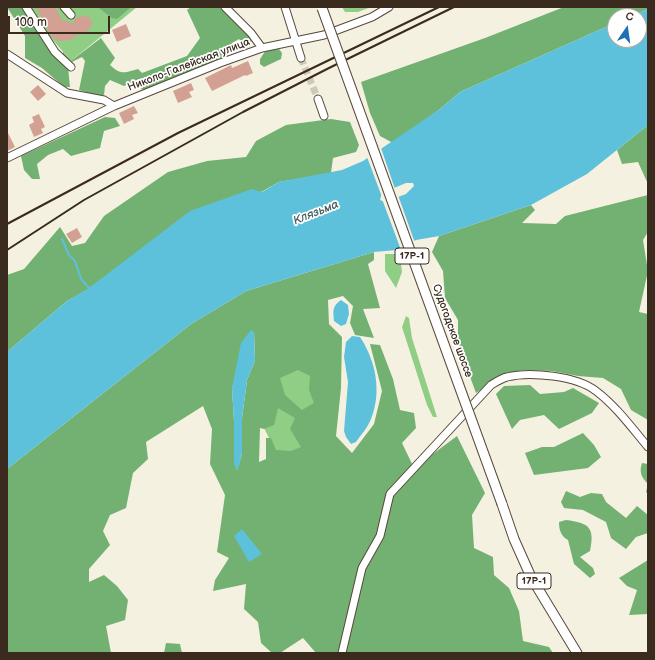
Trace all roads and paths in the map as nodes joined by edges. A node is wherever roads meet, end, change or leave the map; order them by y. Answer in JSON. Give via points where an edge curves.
{"nodes":[{"id":1,"x":26,"y":7,"type":"edge"},
{"id":2,"x":64,"y":7,"type":"edge"},
{"id":3,"x":225,"y":7,"type":"edge"},
{"id":4,"x":285,"y":7,"type":"edge"},
{"id":5,"x":322,"y":8,"type":"edge"},
{"id":6,"x":387,"y":8,"type":"edge"},
{"id":7,"x":71,"y":16,"type":"dead end"},
{"id":8,"x":295,"y":42,"type":"junction"},
{"id":9,"x":262,"y":48,"type":"junction"},
{"id":10,"x":7,"y":54,"type":"edge"},
{"id":11,"x":301,"y":58,"type":"tunnel mouth"},
{"id":12,"x":71,"y":67,"type":"dead end"},
{"id":13,"x":318,"y":99,"type":"tunnel mouth"},
{"id":14,"x":114,"y":106,"type":"junction"},
{"id":15,"x":324,"y":116,"type":"dead end"},
{"id":16,"x":7,"y":158,"type":"edge"},
{"id":17,"x":648,"y":447,"type":"edge"},
{"id":18,"x":342,"y":653,"type":"edge"},
{"id":19,"x":577,"y":653,"type":"edge"}],
"edges":[{"from":1,"to":12,"type":"street","via":[[55,52]]},
{"from":2,"to":7,"type":"street"},
{"from":3,"to":9,"type":"street","via":[[251,32]]},
{"from":4,"to":8,"type":"street"},
{"from":5,"to":19,"type":"main road","name":"Судогодское шоссе","number":"17Р-1","bridge":true,"via":[[514,539],[531,577]]},
{"from":6,"to":8,"type":"street","name":"Николо-Галейская улица","via":[[372,17],[324,35]]},
{"from":8,"to":9,"type":"street","name":"Николо-Галейская улица"},
{"from":8,"to":11,"type":"street"},
{"from":9,"to":14,"type":"street","name":"Николо-Галейская улица"},
{"from":10,"to":14,"type":"street","via":[[67,93],[104,100]]},
{"from":13,"to":15,"type":"street"},
{"from":14,"to":16,"type":"street","name":"Николо-Галейская улица"},
{"from":17,"to":18,"type":"street","via":[[596,390],[577,381],[524,374],[506,377],[491,385],[390,494],[380,536],[362,568]]}]}
